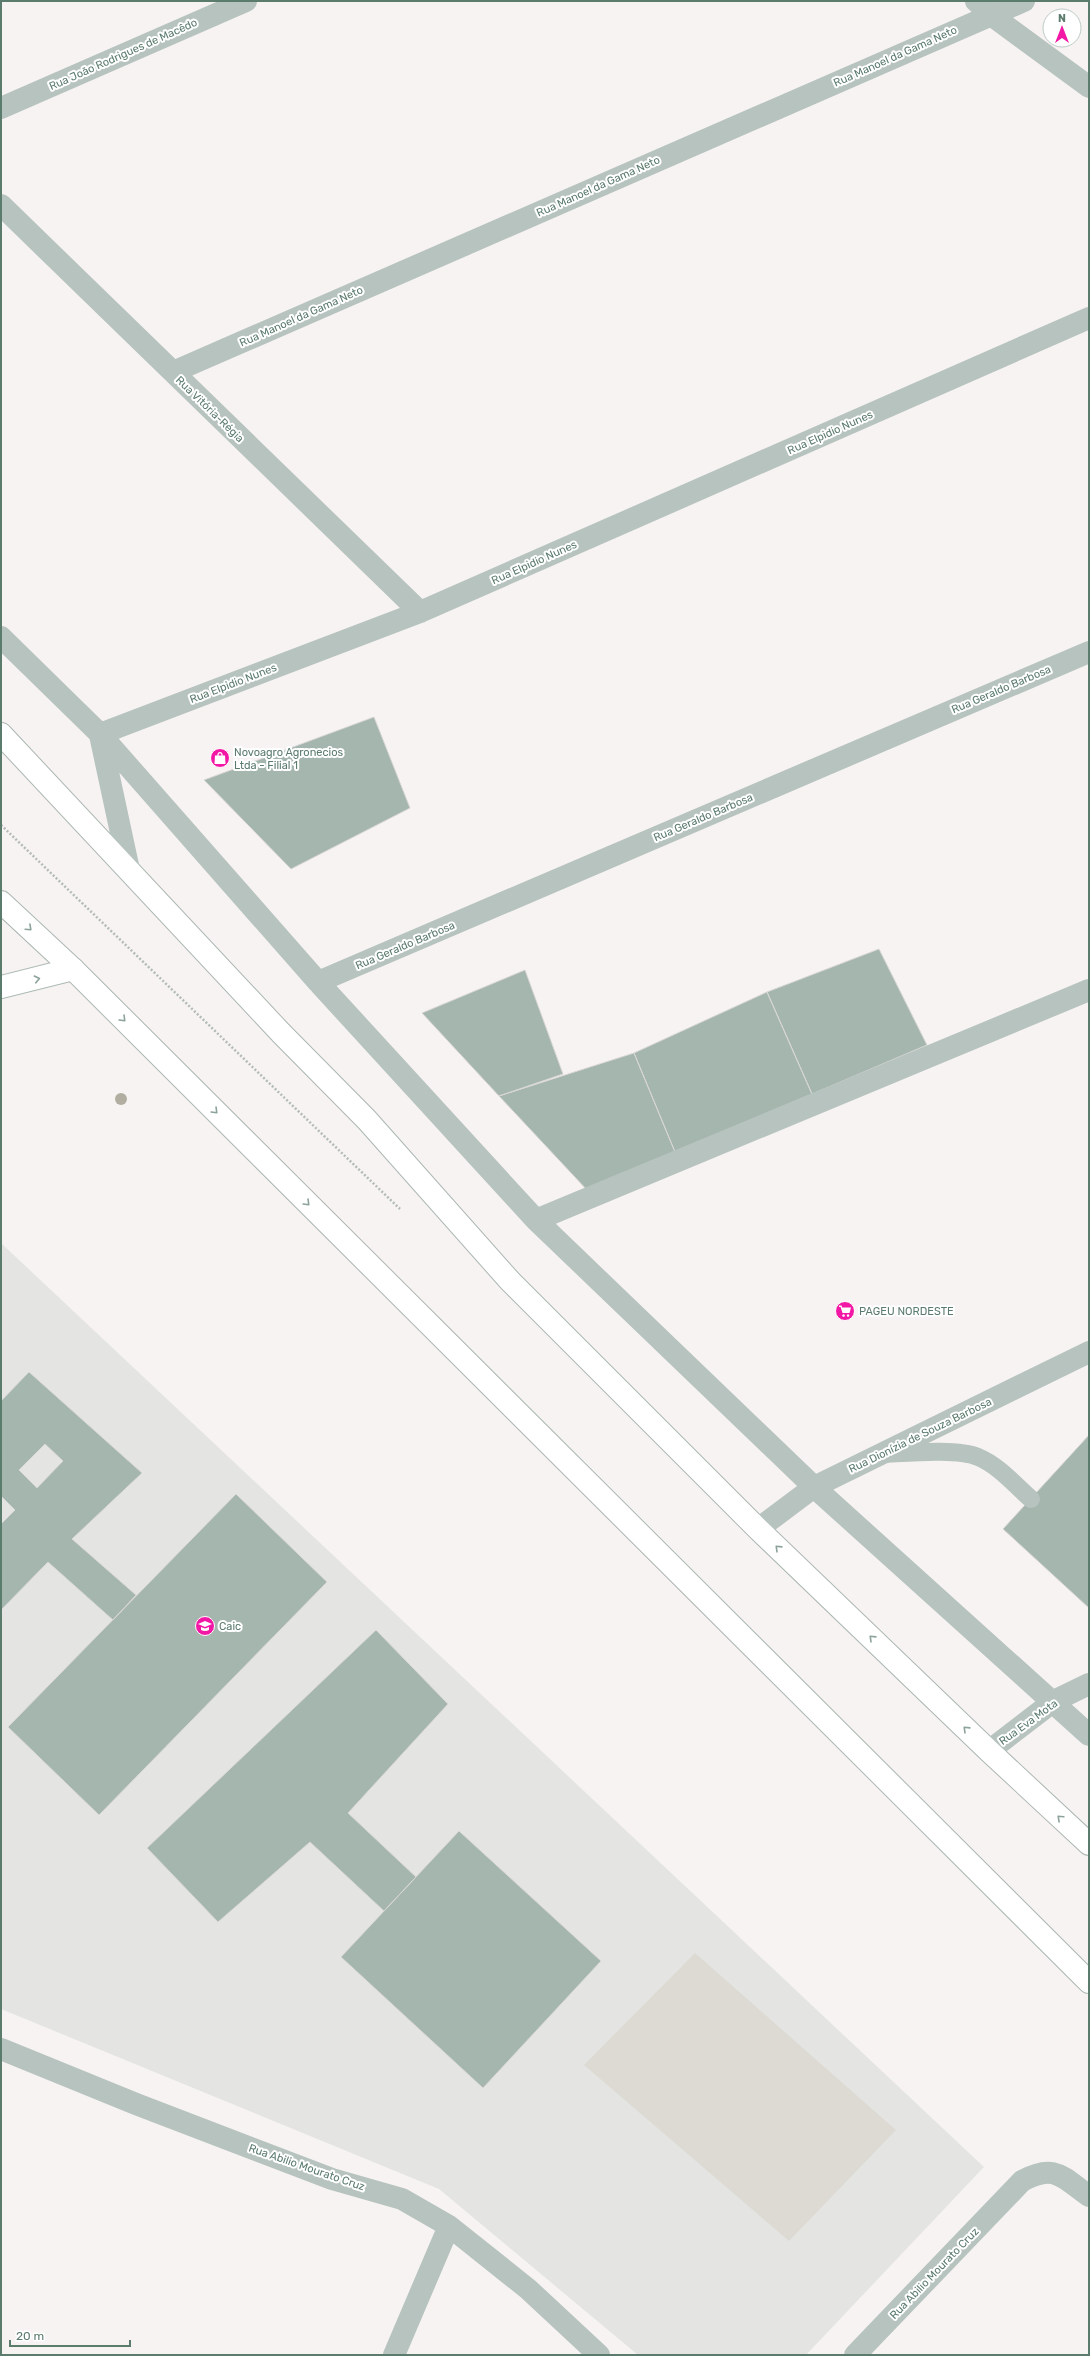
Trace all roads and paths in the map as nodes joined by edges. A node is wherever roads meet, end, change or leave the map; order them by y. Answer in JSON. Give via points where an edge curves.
{"nodes":[{"id":1,"x":246,"y":1,"type":"edge"},
{"id":2,"x":1024,"y":1,"type":"edge"},
{"id":3,"x":984,"y":8,"type":"edge"},
{"id":4,"x":1089,"y":87,"type":"edge"},
{"id":5,"x":1,"y":108,"type":"edge"},
{"id":6,"x":1,"y":205,"type":"edge"},
{"id":7,"x":1089,"y":318,"type":"edge"},
{"id":8,"x":173,"y":372,"type":"junction"},
{"id":9,"x":420,"y":612,"type":"junction"},
{"id":10,"x":1,"y":637,"type":"edge"},
{"id":11,"x":1089,"y":652,"type":"edge"},
{"id":12,"x":1,"y":734,"type":"edge"},
{"id":13,"x":100,"y":734,"type":"junction"},
{"id":14,"x":129,"y":870,"type":"junction"},
{"id":15,"x":1,"y":902,"type":"edge"},
{"id":16,"x":73,"y":969,"type":"junction"},
{"id":17,"x":318,"y":982,"type":"junction"},
{"id":18,"x":1,"y":987,"type":"edge"},
{"id":19,"x":1089,"y":990,"type":"edge"},
{"id":20,"x":536,"y":1220,"type":"junction"},
{"id":21,"x":1089,"y":1352,"type":"edge"},
{"id":22,"x":880,"y":1454,"type":"junction"},
{"id":23,"x":814,"y":1487,"type":"junction"},
{"id":24,"x":1031,"y":1499,"type":"dead end"},
{"id":25,"x":758,"y":1529,"type":"junction"},
{"id":26,"x":1089,"y":1684,"type":"edge"},
{"id":27,"x":1054,"y":1701,"type":"junction"},
{"id":28,"x":1089,"y":1735,"type":"edge"},
{"id":29,"x":989,"y":1751,"type":"junction"},
{"id":30,"x":1089,"y":1844,"type":"edge"},
{"id":31,"x":1089,"y":1982,"type":"edge"},
{"id":32,"x":1,"y":2049,"type":"edge"},
{"id":33,"x":1089,"y":2196,"type":"edge"},
{"id":34,"x":449,"y":2226,"type":"junction"},
{"id":35,"x":394,"y":2355,"type":"edge"},
{"id":36,"x":599,"y":2355,"type":"edge"},
{"id":37,"x":855,"y":2355,"type":"edge"}],
"edges":[{"from":1,"to":5,"type":"street","name":"Rua João Rodrigues de Macêdo"},
{"from":2,"to":3,"type":"street","name":"Rua Manoel da Gama Neto"},
{"from":3,"to":4,"type":"street"},
{"from":3,"to":8,"type":"street","name":"Rua Manoel da Gama Neto"},
{"from":6,"to":8,"type":"street","name":"Rua Vitória-Régia"},
{"from":7,"to":9,"type":"street","name":"Rua Elpidio Nunes"},
{"from":8,"to":9,"type":"street","name":"Rua Vitória-Régia"},
{"from":9,"to":13,"type":"street","name":"Rua Elpidio Nunes"},
{"from":10,"to":13,"type":"street"},
{"from":11,"to":17,"type":"street","name":"Rua Geraldo Barbosa"},
{"from":12,"to":14,"type":"main road"},
{"from":13,"to":14,"type":"street"},
{"from":13,"to":17,"type":"street"},
{"from":14,"to":25,"type":"main road","via":[[281,1033],[367,1120],[510,1281]]},
{"from":15,"to":16,"type":"main road","one_way":true},
{"from":18,"to":16,"type":"main road","one_way":true},
{"from":16,"to":31,"type":"main road","one_way":true},
{"from":17,"to":20,"type":"street"},
{"from":19,"to":20,"type":"street"},
{"from":20,"to":23,"type":"street"},
{"from":21,"to":22,"type":"street","name":"Rua Dionízia de Souza Barbosa"},
{"from":22,"to":23,"type":"street","name":"Rua Dionízia de Souza Barbosa"},
{"from":22,"to":24,"type":"lane","via":[[940,1452],[978,1456]]},
{"from":23,"to":25,"type":"street","name":"Rua Dionízia de Souza Barbosa"},
{"from":23,"to":27,"type":"street"},
{"from":29,"to":25,"type":"main road","one_way":true},
{"from":26,"to":27,"type":"street","name":"Rua Eva Mota"},
{"from":27,"to":28,"type":"street"},
{"from":27,"to":29,"type":"street","name":"Rua Eva Mota"},
{"from":30,"to":29,"type":"main road","one_way":true},
{"from":32,"to":34,"type":"street","name":"Rua Abilio Mourato Cruz","via":[[325,2176],[402,2199]]},
{"from":33,"to":37,"type":"street","name":"Rua Abilio Mourato Cruz","via":[[1059,2175],[1047,2171],[1022,2181]]},
{"from":34,"to":35,"type":"street"},
{"from":34,"to":36,"type":"street","name":"Rua Abilio Mourato Cruz","via":[[528,2290]]}]}
